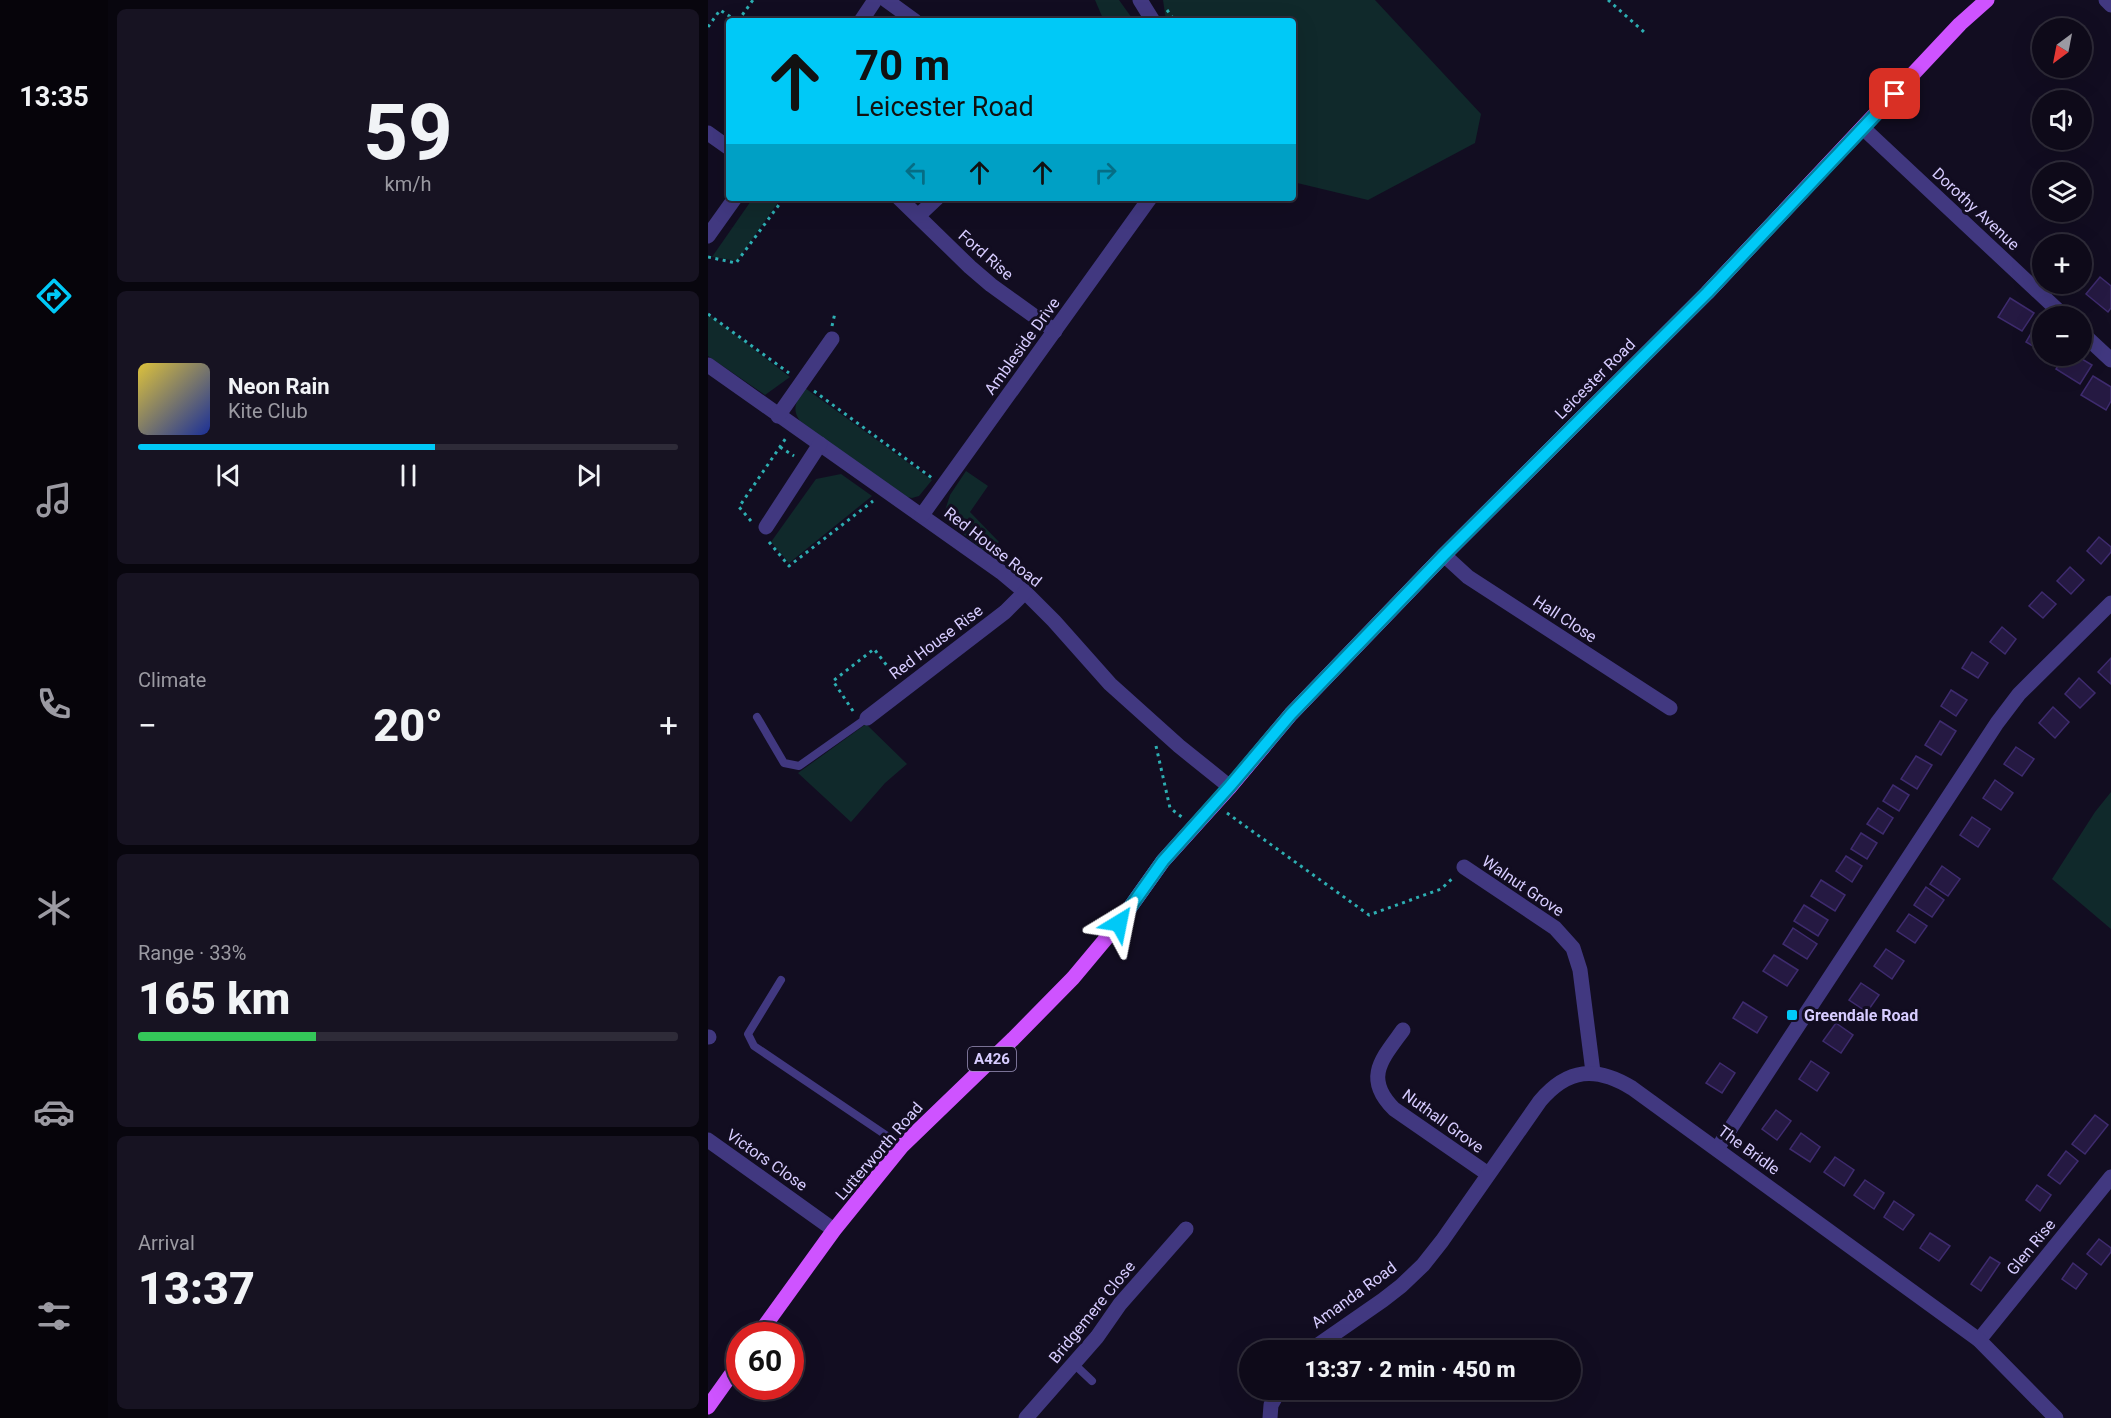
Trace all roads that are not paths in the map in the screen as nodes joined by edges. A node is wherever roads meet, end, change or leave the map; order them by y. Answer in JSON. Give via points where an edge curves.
{"nodes":[{"id":1,"x":875,"y":0,"type":"edge"},
{"id":2,"x":886,"y":0,"type":"edge"},
{"id":3,"x":1140,"y":0,"type":"edge"},
{"id":4,"x":1987,"y":0,"type":"edge"},
{"id":5,"x":2106,"y":0,"type":"edge"},
{"id":6,"x":2111,"y":5,"type":"edge"},
{"id":7,"x":863,"y":18,"type":"edge"},
{"id":8,"x":911,"y":18,"type":"edge"},
{"id":9,"x":1151,"y":18,"type":"edge"},
{"id":10,"x":1863,"y":128,"type":"junction"},
{"id":11,"x":708,"y":133,"type":"edge"},
{"id":12,"x":726,"y":146,"type":"edge"},
{"id":13,"x":733,"y":201,"type":"edge"},
{"id":14,"x":902,"y":201,"type":"edge"},
{"id":15,"x":934,"y":201,"type":"edge"},
{"id":16,"x":1148,"y":201,"type":"edge"},
{"id":17,"x":918,"y":216,"type":"junction"},
{"id":18,"x":708,"y":236,"type":"edge"},
{"id":19,"x":2053,"y":306,"type":"edge"},
{"id":20,"x":1055,"y":331,"type":"junction"},
{"id":21,"x":832,"y":339,"type":"dead end"},
{"id":22,"x":2092,"y":342,"type":"edge"},
{"id":23,"x":2111,"y":360,"type":"edge"},
{"id":24,"x":708,"y":365,"type":"edge"},
{"id":25,"x":778,"y":416,"type":"junction"},
{"id":26,"x":820,"y":444,"type":"junction"},
{"id":27,"x":922,"y":515,"type":"junction"},
{"id":28,"x":766,"y":527,"type":"dead end"},
{"id":29,"x":1444,"y":555,"type":"junction"},
{"id":30,"x":1025,"y":592,"type":"junction"},
{"id":31,"x":2111,"y":603,"type":"edge"},
{"id":32,"x":1670,"y":708,"type":"dead end"},
{"id":33,"x":757,"y":717,"type":"dead end"},
{"id":34,"x":864,"y":720,"type":"joint"},
{"id":35,"x":1230,"y":786,"type":"junction"},
{"id":36,"x":1464,"y":867,"type":"road end"},
{"id":37,"x":781,"y":980,"type":"dead end"},
{"id":38,"x":1403,"y":1030,"type":"dead end"},
{"id":39,"x":1593,"y":1072,"type":"junction"},
{"id":40,"x":708,"y":1140,"type":"edge"},
{"id":41,"x":902,"y":1146,"type":"junction"},
{"id":42,"x":1717,"y":1149,"type":"junction"},
{"id":43,"x":1488,"y":1174,"type":"junction"},
{"id":44,"x":2111,"y":1177,"type":"edge"},
{"id":45,"x":1186,"y":1229,"type":"dead end"},
{"id":46,"x":834,"y":1230,"type":"junction"},
{"id":47,"x":767,"y":1322,"type":"edge"},
{"id":48,"x":1325,"y":1340,"type":"edge"},
{"id":49,"x":1979,"y":1340,"type":"junction"},
{"id":50,"x":1074,"y":1364,"type":"junction"},
{"id":51,"x":1092,"y":1380,"type":"dead end"},
{"id":52,"x":726,"y":1382,"type":"edge"},
{"id":53,"x":1274,"y":1400,"type":"edge"},
{"id":54,"x":708,"y":1407,"type":"edge"},
{"id":55,"x":1026,"y":1418,"type":"edge"},
{"id":56,"x":1270,"y":1418,"type":"edge"},
{"id":57,"x":2056,"y":1418,"type":"edge"}],
"edges":[{"from":1,"to":7,"type":"street"},
{"from":2,"to":8,"type":"street"},
{"from":3,"to":9,"type":"street"},
{"from":4,"to":10,"type":"main road","name":"Leicester Road","number":"A426"},
{"from":5,"to":6,"type":"street"},
{"from":10,"to":19,"type":"street","name":"Dorothy Avenue"},
{"from":10,"to":29,"type":"main road","name":"Leicester Road","number":"A426","via":[[1707,293]]},
{"from":11,"to":12,"type":"street"},
{"from":13,"to":18,"type":"street"},
{"from":14,"to":17,"type":"street","name":"Ford Rise"},
{"from":15,"to":17,"type":"street"},
{"from":16,"to":20,"type":"street","name":"Ambleside Drive"},
{"from":17,"to":20,"type":"street","name":"Ford Rise","via":[[984,279]]},
{"from":20,"to":27,"type":"street","name":"Ambleside Drive"},
{"from":21,"to":25,"type":"street"},
{"from":22,"to":23,"type":"street"},
{"from":24,"to":25,"type":"street","name":"Red House Road"},
{"from":25,"to":26,"type":"street","name":"Red House Road"},
{"from":26,"to":27,"type":"street","name":"Red House Road"},
{"from":26,"to":28,"type":"street"},
{"from":27,"to":30,"type":"street","name":"Red House Road"},
{"from":29,"to":32,"type":"street","name":"Hall Close","via":[[1468,577]]},
{"from":29,"to":35,"type":"main road","name":"Leicester Road","number":"A426","via":[[1291,714]]},
{"from":30,"to":34,"type":"street","name":"Red House Rise","via":[[1005,612]]},
{"from":30,"to":35,"type":"street","name":"Red House Road","via":[[1110,684]]},
{"from":31,"to":42,"type":"street","via":[[2019,693],[1997,723]]},
{"from":33,"to":34,"type":"lane","via":[[784,763],[800,766]]},
{"from":35,"to":41,"type":"main road","name":"Lutterworth Road","number":"A426","via":[[1163,861],[1119,923],[1072,978]]},
{"from":36,"to":39,"type":"street","name":"Walnut Grove","via":[[1555,928],[1573,948],[1580,970]]},
{"from":37,"to":41,"type":"lane","via":[[748,1034],[754,1047]]},
{"from":38,"to":43,"type":"street","name":"Nuthall Grove","via":[[1383,1058],[1379,1071],[1377,1085],[1383,1099]]},
{"from":39,"to":42,"type":"street","name":"The Bridle","via":[[1614,1077],[1632,1088]]},
{"from":39,"to":43,"type":"street","via":[[1563,1079],[1550,1088]]},
{"from":40,"to":46,"type":"street","name":"Victors Close"},
{"from":41,"to":46,"type":"main road","name":"Lutterworth Road","number":"A426"},
{"from":42,"to":49,"type":"street","name":"The Bridle"},
{"from":43,"to":48,"type":"street","name":"Amanda Road","via":[[1442,1241],[1401,1286]]},
{"from":44,"to":49,"type":"street","name":"Glen Rise"},
{"from":45,"to":50,"type":"street","name":"Bridgemere Close"},
{"from":46,"to":47,"type":"main road","name":"Lutterworth Road","number":"A426"},
{"from":49,"to":57,"type":"street","name":"The Bridle"},
{"from":50,"to":51,"type":"lane"},
{"from":50,"to":55,"type":"street","name":"Bridgemere Close"},
{"from":52,"to":54,"type":"main road"},
{"from":53,"to":56,"type":"street"}]}
